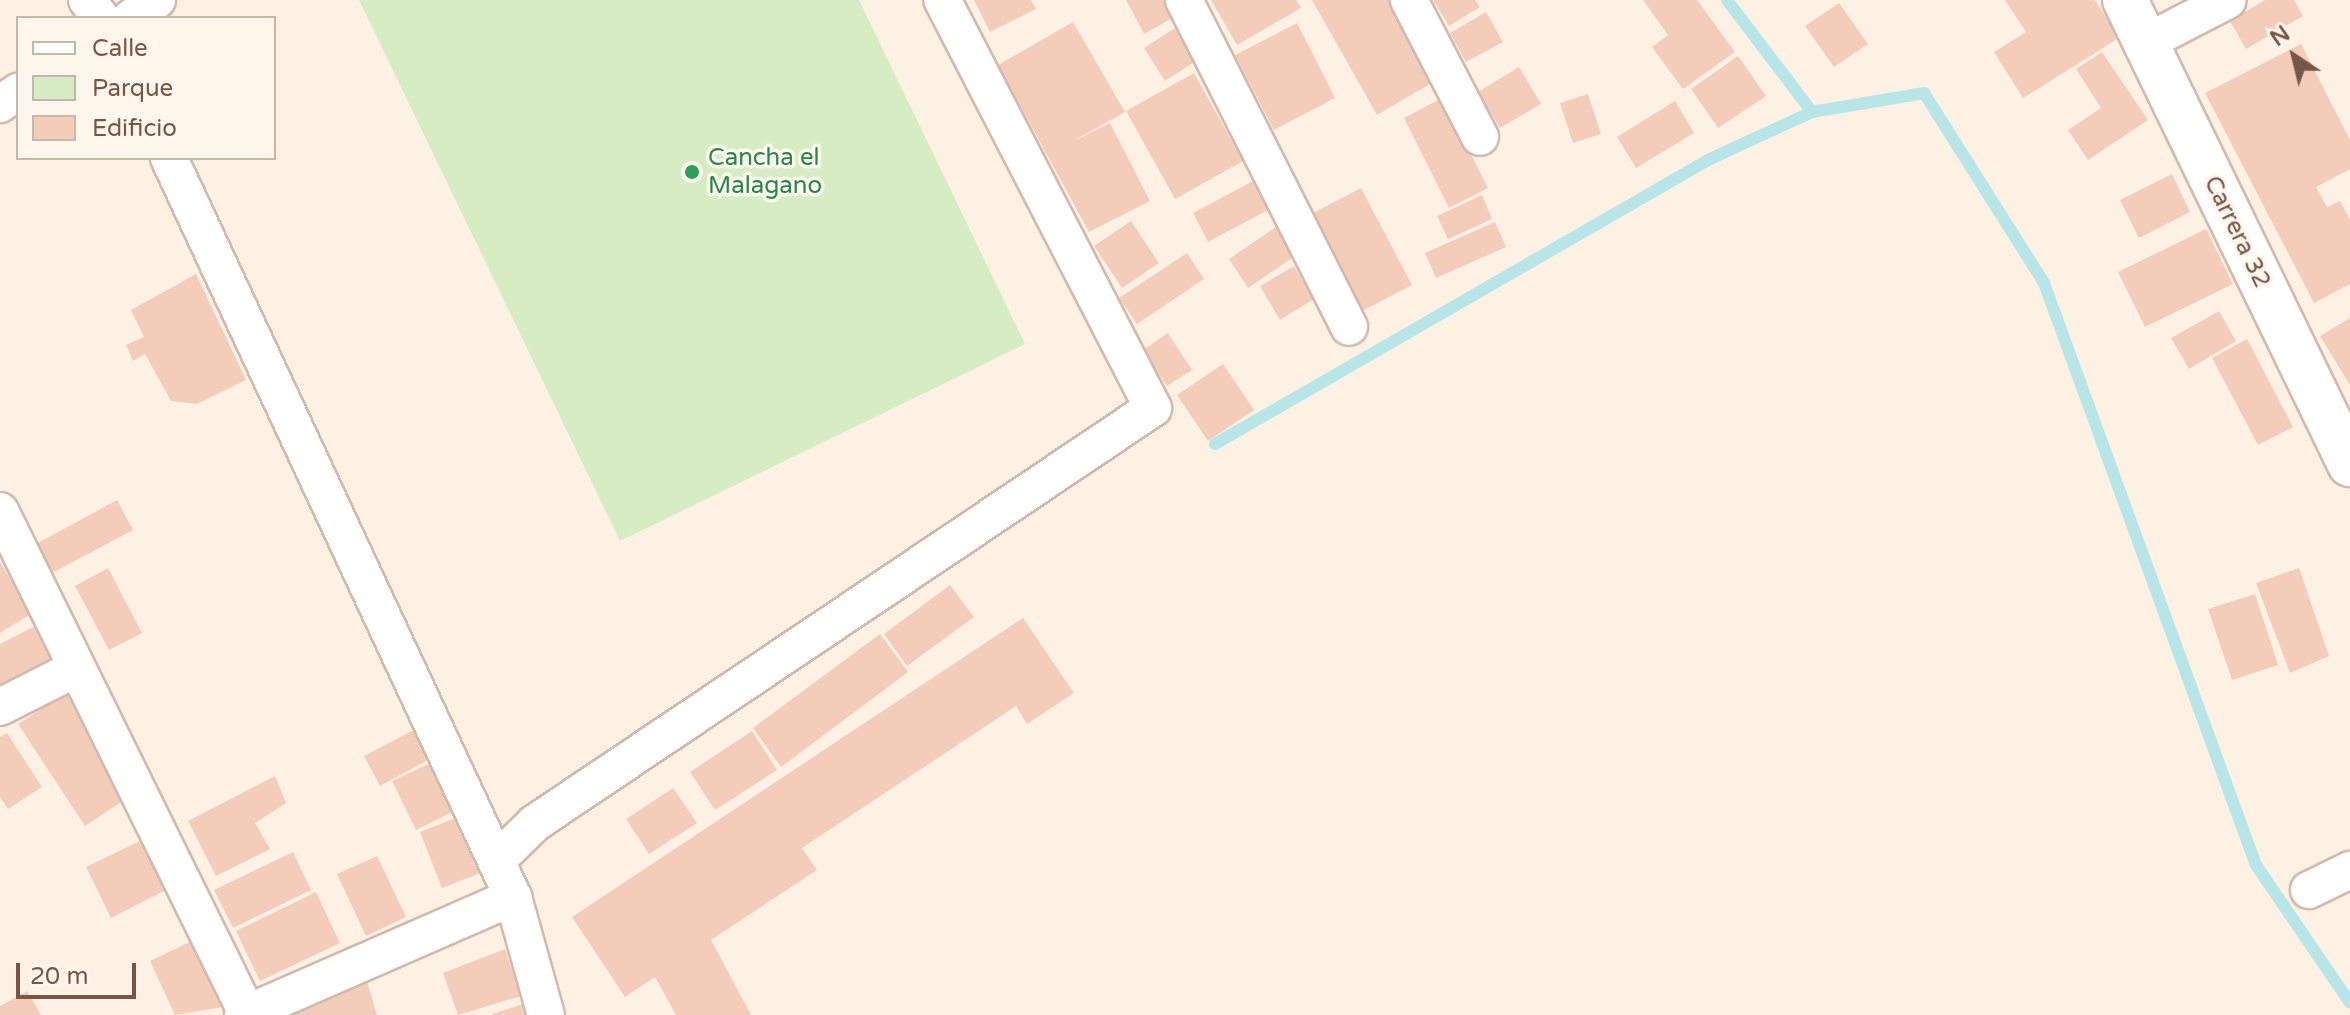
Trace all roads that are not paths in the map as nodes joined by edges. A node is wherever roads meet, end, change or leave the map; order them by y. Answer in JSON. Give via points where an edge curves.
{"nodes":[{"id":1,"x":87,"y":0,"type":"edge"},
{"id":2,"x":157,"y":0,"type":"edge"},
{"id":3,"x":942,"y":0,"type":"edge"},
{"id":4,"x":1184,"y":0,"type":"edge"},
{"id":5,"x":1409,"y":0,"type":"edge"},
{"id":6,"x":2125,"y":0,"type":"edge"},
{"id":7,"x":2228,"y":0,"type":"edge"},
{"id":8,"x":99,"y":16,"type":"edge"},
{"id":9,"x":134,"y":16,"type":"edge"},
{"id":10,"x":2145,"y":43,"type":"junction"},
{"id":11,"x":1480,"y":137,"type":"dead end"},
{"id":12,"x":170,"y":160,"type":"edge"},
{"id":13,"x":1349,"y":327,"type":"dead end"},
{"id":14,"x":2350,"y":464,"type":"edge"},
{"id":15,"x":0,"y":511,"type":"edge"},
{"id":16,"x":77,"y":668,"type":"junction"},
{"id":17,"x":0,"y":707,"type":"edge"},
{"id":18,"x":496,"y":861,"type":"junction"},
{"id":19,"x":2350,"y":870,"type":"edge"},
{"id":20,"x":2309,"y":890,"type":"dead end"},
{"id":21,"x":513,"y":897,"type":"junction"},
{"id":22,"x":246,"y":1014,"type":"edge"},
{"id":23,"x":546,"y":1015,"type":"edge"}],
"edges":[{"from":1,"to":8,"type":"street"},
{"from":2,"to":9,"type":"street"},
{"from":3,"to":18,"type":"street","via":[[1153,408],[535,823]]},
{"from":4,"to":13,"type":"street"},
{"from":5,"to":11,"type":"street"},
{"from":6,"to":10,"type":"main road","name":"Carrera 32"},
{"from":7,"to":10,"type":"street"},
{"from":10,"to":14,"type":"main road","name":"Carrera 32"},
{"from":12,"to":18,"type":"street"},
{"from":15,"to":16,"type":"street"},
{"from":16,"to":17,"type":"street"},
{"from":16,"to":22,"type":"street"},
{"from":18,"to":21,"type":"street"},
{"from":19,"to":20,"type":"street"},
{"from":21,"to":22,"type":"street"},
{"from":21,"to":23,"type":"street"}]}
